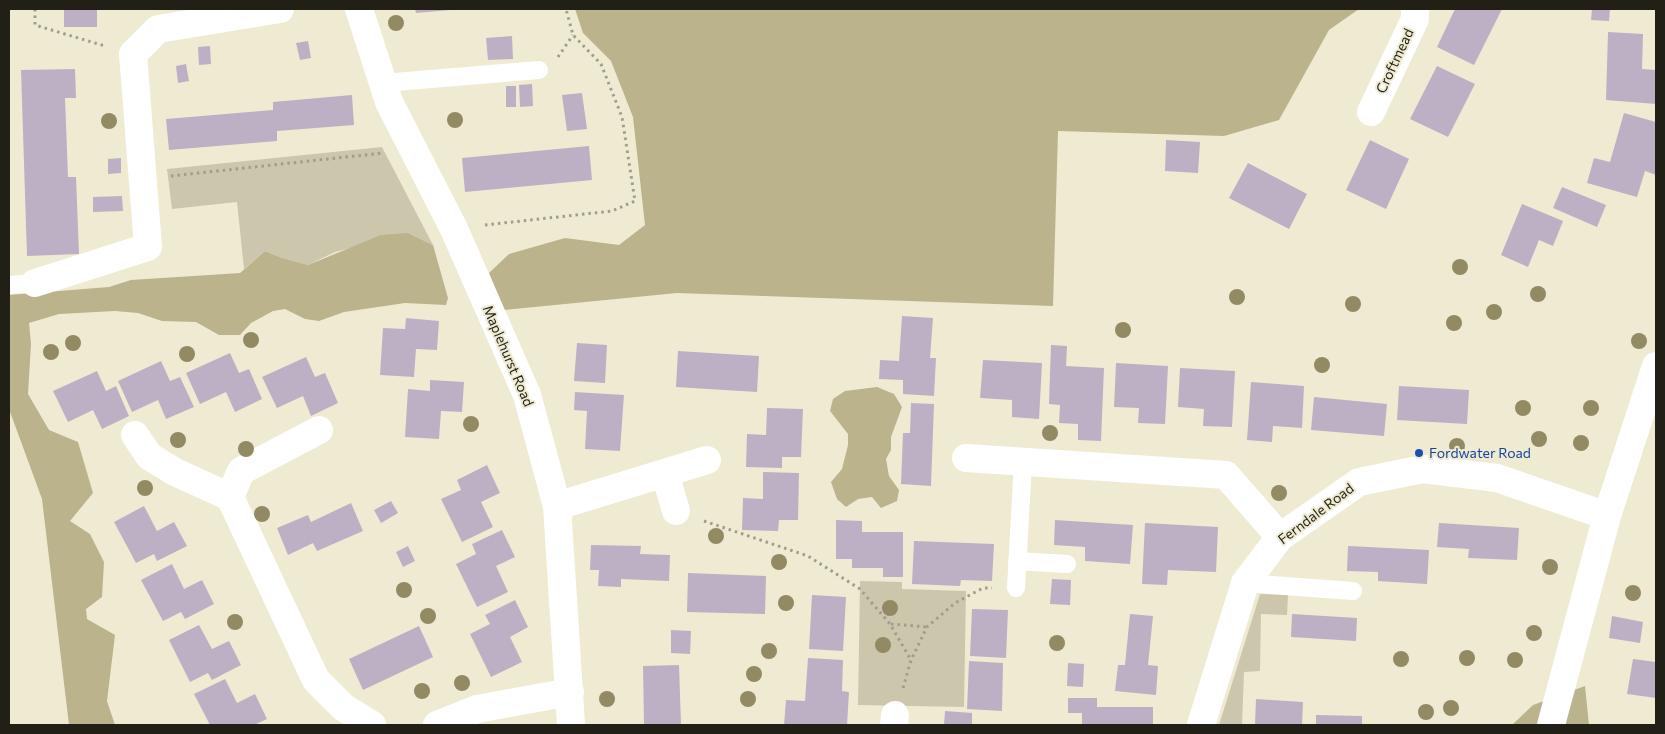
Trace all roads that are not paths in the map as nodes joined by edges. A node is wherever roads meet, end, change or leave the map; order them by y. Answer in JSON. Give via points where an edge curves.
{"nodes":[{"id":1,"x":280,"y":9,"type":"edge"},
{"id":2,"x":359,"y":9,"type":"edge"},
{"id":3,"x":1415,"y":9,"type":"edge"},
{"id":4,"x":539,"y":70,"type":"dead end"},
{"id":5,"x":383,"y":83,"type":"junction"},
{"id":6,"x":1371,"y":112,"type":"dead end"},
{"id":7,"x":35,"y":283,"type":"joint"},
{"id":8,"x":9,"y":285,"type":"edge"},
{"id":9,"x":1654,"y":377,"type":"edge"},
{"id":10,"x":319,"y":430,"type":"dead end"},
{"id":11,"x":136,"y":434,"type":"dead end"},
{"id":12,"x":966,"y":458,"type":"dead end"},
{"id":13,"x":707,"y":460,"type":"dead end"},
{"id":14,"x":1023,"y":462,"type":"junction"},
{"id":15,"x":665,"y":473,"type":"junction"},
{"id":16,"x":230,"y":498,"type":"junction"},
{"id":17,"x":557,"y":506,"type":"junction"},
{"id":18,"x":676,"y":511,"type":"road end"},
{"id":19,"x":1607,"y":516,"type":"junction"},
{"id":20,"x":1280,"y":537,"type":"junction"},
{"id":21,"x":1017,"y":561,"type":"junction"},
{"id":22,"x":1067,"y":564,"type":"dead end"},
{"id":23,"x":1245,"y":583,"type":"junction"},
{"id":24,"x":1016,"y":588,"type":"road end"},
{"id":25,"x":1353,"y":591,"type":"dead end"},
{"id":26,"x":570,"y":692,"type":"junction"},
{"id":27,"x":372,"y":725,"type":"edge"},
{"id":28,"x":437,"y":725,"type":"edge"},
{"id":29,"x":571,"y":725,"type":"edge"},
{"id":30,"x":1201,"y":725,"type":"edge"},
{"id":31,"x":1551,"y":725,"type":"edge"}],
"edges":[{"from":1,"to":7,"type":"street","via":[[158,28],[133,54],[148,247]]},
{"from":2,"to":5,"type":"street","name":"Maplehurst Road"},
{"from":3,"to":6,"type":"street","name":"Croftmead","via":[[1415,20]]},
{"from":4,"to":5,"type":"lane"},
{"from":5,"to":17,"type":"street","name":"Maplehurst Road","via":[[389,102],[454,229],[527,395]]},
{"from":7,"to":8,"type":"lane"},
{"from":9,"to":19,"type":"street"},
{"from":10,"to":16,"type":"street","via":[[241,471]]},
{"from":11,"to":16,"type":"street","via":[[149,456],[174,472]]},
{"from":12,"to":14,"type":"street"},
{"from":13,"to":15,"type":"street"},
{"from":14,"to":20,"type":"street","via":[[1226,475]]},
{"from":14,"to":21,"type":"lane"},
{"from":15,"to":17,"type":"street"},
{"from":15,"to":18,"type":"street"},
{"from":16,"to":27,"type":"street","via":[[316,680],[343,707]]},
{"from":17,"to":26,"type":"street","name":"Maplehurst Road"},
{"from":19,"to":20,"type":"street","name":"Ferndale Road","via":[[1497,478],[1423,470],[1359,482]]},
{"from":19,"to":31,"type":"street"},
{"from":20,"to":23,"type":"street","name":"Ferndale Road"},
{"from":21,"to":22,"type":"lane"},
{"from":21,"to":24,"type":"lane"},
{"from":23,"to":25,"type":"lane"},
{"from":23,"to":30,"type":"street","name":"Ferndale Road"},
{"from":26,"to":28,"type":"street","via":[[477,709]]},
{"from":26,"to":29,"type":"street","name":"Maplehurst Road"}]}
